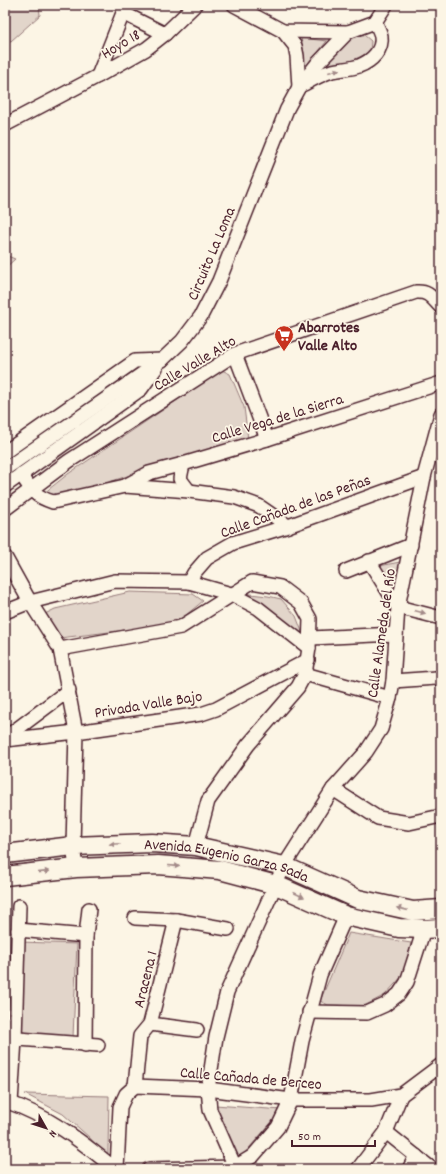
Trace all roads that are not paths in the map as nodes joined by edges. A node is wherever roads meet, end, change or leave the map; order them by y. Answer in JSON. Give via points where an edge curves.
{"nodes":[{"id":1,"x":195,"y":5,"type":"edge"},
{"id":2,"x":234,"y":5,"type":"edge"},
{"id":3,"x":386,"y":5,"type":"edge"},
{"id":4,"x":123,"y":9,"type":"edge"},
{"id":5,"x":375,"y":22,"type":"junction"},
{"id":6,"x":283,"y":30,"type":"junction"},
{"id":7,"x":348,"y":32,"type":"junction"},
{"id":8,"x":165,"y":34,"type":"junction"},
{"id":9,"x":98,"y":76,"type":"junction"},
{"id":10,"x":299,"y":86,"type":"junction"},
{"id":11,"x":5,"y":125,"type":"edge"},
{"id":12,"x":441,"y":307,"type":"edge"},
{"id":13,"x":235,"y":354,"type":"junction"},
{"id":14,"x":162,"y":360,"type":"junction"},
{"id":15,"x":441,"y":383,"type":"edge"},
{"id":16,"x":441,"y":414,"type":"edge"},
{"id":17,"x":267,"y":439,"type":"junction"},
{"id":18,"x":5,"y":452,"type":"edge"},
{"id":19,"x":183,"y":464,"type":"junction"},
{"id":20,"x":5,"y":469,"type":"edge"},
{"id":21,"x":21,"y":474,"type":"junction"},
{"id":22,"x":424,"y":477,"type":"junction"},
{"id":23,"x":5,"y":486,"type":"edge"},
{"id":24,"x":126,"y":486,"type":"junction"},
{"id":25,"x":32,"y":490,"type":"junction"},
{"id":26,"x":189,"y":491,"type":"junction"},
{"id":27,"x":5,"y":509,"type":"edge"},
{"id":28,"x":288,"y":526,"type":"junction"},
{"id":29,"x":411,"y":545,"type":"junction"},
{"id":30,"x":5,"y":557,"type":"edge"},
{"id":31,"x":369,"y":562,"type":"junction"},
{"id":32,"x":346,"y":571,"type":"dead end"},
{"id":33,"x":189,"y":582,"type":"junction"},
{"id":34,"x":231,"y":594,"type":"junction"},
{"id":35,"x":30,"y":602,"type":"junction"},
{"id":36,"x":398,"y":606,"type":"junction"},
{"id":37,"x":5,"y":612,"type":"edge"},
{"id":38,"x":441,"y":618,"type":"edge"},
{"id":39,"x":396,"y":634,"type":"junction"},
{"id":40,"x":60,"y":649,"type":"junction"},
{"id":41,"x":310,"y":649,"type":"junction"},
{"id":42,"x":305,"y":674,"type":"junction"},
{"id":43,"x":441,"y":676,"type":"edge"},
{"id":44,"x":393,"y":681,"type":"junction"},
{"id":45,"x":69,"y":690,"type":"junction"},
{"id":46,"x":390,"y":698,"type":"junction"},
{"id":47,"x":76,"y":732,"type":"junction"},
{"id":48,"x":5,"y":739,"type":"edge"},
{"id":49,"x":333,"y":789,"type":"junction"},
{"id":50,"x":441,"y":816,"type":"edge"},
{"id":51,"x":74,"y":846,"type":"junction"},
{"id":52,"x":196,"y":846,"type":"junction"},
{"id":53,"x":5,"y":854,"type":"edge"},
{"id":54,"x":284,"y":866,"type":"junction"},
{"id":55,"x":76,"y":868,"type":"junction"},
{"id":56,"x":5,"y":876,"type":"edge"},
{"id":57,"x":276,"y":885,"type":"junction"},
{"id":58,"x":19,"y":906,"type":"dead end"},
{"id":59,"x":89,"y":909,"type":"dead end"},
{"id":60,"x":441,"y":909,"type":"edge"},
{"id":61,"x":346,"y":916,"type":"junction"},
{"id":62,"x":135,"y":918,"type":"dead end"},
{"id":63,"x":176,"y":920,"type":"junction"},
{"id":64,"x":228,"y":929,"type":"dead end"},
{"id":65,"x":432,"y":929,"type":"edge"},
{"id":66,"x":18,"y":930,"type":"junction"},
{"id":67,"x":86,"y":936,"type":"junction"},
{"id":68,"x":309,"y":1012,"type":"junction"},
{"id":69,"x":150,"y":1024,"type":"junction"},
{"id":70,"x":197,"y":1030,"type":"dead end"},
{"id":71,"x":10,"y":1038,"type":"edge"},
{"id":72,"x":85,"y":1045,"type":"junction"},
{"id":73,"x":98,"y":1045,"type":"dead end"},
{"id":74,"x":441,"y":1065,"type":"edge"},
{"id":75,"x":135,"y":1086,"type":"junction"},
{"id":76,"x":208,"y":1089,"type":"junction"},
{"id":77,"x":401,"y":1095,"type":"junction"},
{"id":78,"x":291,"y":1100,"type":"junction"},
{"id":79,"x":8,"y":1102,"type":"edge"},
{"id":80,"x":386,"y":1132,"type":"junction"},
{"id":81,"x":416,"y":1156,"type":"junction"},
{"id":82,"x":236,"y":1168,"type":"edge"},
{"id":83,"x":116,"y":1169,"type":"edge"},
{"id":84,"x":149,"y":1169,"type":"edge"},
{"id":85,"x":358,"y":1169,"type":"edge"},
{"id":86,"x":409,"y":1169,"type":"edge"},
{"id":87,"x":432,"y":1169,"type":"edge"}],
"edges":[{"from":1,"to":8,"type":"street","name":"Hoyo 18"},
{"from":2,"to":6,"type":"street"},
{"from":3,"to":5,"type":"street"},
{"from":4,"to":8,"type":"street"},
{"from":4,"to":9,"type":"street"},
{"from":5,"to":7,"type":"street","name":"Circuito La Loma"},
{"from":10,"to":5,"type":"street","one_way":true,"via":[[327,73],[359,66],[369,61],[378,53],[381,45],[381,36]]},
{"from":6,"to":7,"type":"street"},
{"from":6,"to":10,"type":"street","via":[[295,46]]},
{"from":7,"to":10,"type":"street","name":"Circuito La Loma"},
{"from":8,"to":9,"type":"street","name":"Hoyo 18","via":[[146,49]]},
{"from":9,"to":11,"type":"street","name":"Hoyo 18"},
{"from":10,"to":14,"type":"street","name":"Circuito La Loma","via":[[286,109],[219,281],[182,342]]},
{"from":12,"to":13,"type":"street","name":"Calle Valle Alto","via":[[423,291],[416,292]]},
{"from":13,"to":17,"type":"street"},
{"from":13,"to":25,"type":"street","name":"Calle Valle Alto","via":[[69,461]]},
{"from":14,"to":18,"type":"street","via":[[135,360]]},
{"from":14,"to":20,"type":"street","name":"Circuito La Loma"},
{"from":14,"to":21,"type":"street","via":[[141,389]]},
{"from":15,"to":17,"type":"street","name":"Calle Vega de la Sierra"},
{"from":16,"to":22,"type":"street","name":"Calle Alameda del Río"},
{"from":17,"to":19,"type":"street","name":"Calle Vega de la Sierra"},
{"from":19,"to":24,"type":"street","name":"Calle Vega de la Sierra","via":[[149,473]]},
{"from":19,"to":26,"type":"street","via":[[180,479]]},
{"from":21,"to":23,"type":"street"},
{"from":21,"to":25,"type":"street"},
{"from":22,"to":28,"type":"street","name":"Calle Cañada de las Peñas"},
{"from":22,"to":29,"type":"street","name":"Calle Alameda del Río"},
{"from":24,"to":25,"type":"street","via":[[53,502],[41,498]]},
{"from":24,"to":26,"type":"street"},
{"from":25,"to":27,"type":"street","name":"Calle Valle Alto"},
{"from":26,"to":28,"type":"street","via":[[234,497],[258,506]]},
{"from":28,"to":33,"type":"street","name":"Calle Cañada de las Peñas","via":[[233,543],[207,558]]},
{"from":29,"to":31,"type":"street"},
{"from":29,"to":36,"type":"street","name":"Calle Alameda del Río"},
{"from":30,"to":35,"type":"street"},
{"from":31,"to":32,"type":"street"},
{"from":31,"to":36,"type":"street"},
{"from":33,"to":34,"type":"street"},
{"from":33,"to":35,"type":"street","via":[[115,581]]},
{"from":34,"to":40,"type":"street","via":[[181,627]]},
{"from":34,"to":41,"type":"street","via":[[258,608]]},
{"from":34,"to":41,"type":"street","via":[[252,582],[280,587],[301,603],[310,619]]},
{"from":35,"to":37,"type":"street"},
{"from":35,"to":40,"type":"street"},
{"from":36,"to":38,"type":"street","one_way":true},
{"from":36,"to":39,"type":"street","name":"Calle Alameda del Río"},
{"from":39,"to":41,"type":"street"},
{"from":39,"to":44,"type":"street","name":"Calle Alameda del Río"},
{"from":40,"to":45,"type":"street"},
{"from":41,"to":42,"type":"street"},
{"from":41,"to":47,"type":"street","name":"Privada Valle Bajo","via":[[216,709],[201,714]]},
{"from":42,"to":46,"type":"street"},
{"from":42,"to":52,"type":"street","via":[[298,687],[248,745],[208,801]]},
{"from":43,"to":44,"type":"street"},
{"from":44,"to":46,"type":"street","name":"Calle Alameda del Río"},
{"from":45,"to":47,"type":"street"},
{"from":45,"to":48,"type":"street"},
{"from":46,"to":49,"type":"street","name":"Calle Alameda del Río","via":[[381,729],[366,752]]},
{"from":47,"to":48,"type":"street","name":"Privada Valle Bajo"},
{"from":47,"to":51,"type":"street"},
{"from":49,"to":50,"type":"street","via":[[378,818],[409,823]]},
{"from":49,"to":54,"type":"street","name":"Calle Alameda del Río"},
{"from":52,"to":51,"type":"street","name":"Avenida Eugenio Garza Sada","one_way":true,"via":[[152,843]]},
{"from":51,"to":53,"type":"street","name":"Avenida Eugenio Garza Sada"},
{"from":51,"to":55,"type":"street"},
{"from":52,"to":54,"type":"street","name":"Avenida Eugenio Garza Sada"},
{"from":54,"to":57,"type":"street","name":"Calle Alameda del Río"},
{"from":60,"to":54,"type":"street","name":"Avenida Eugenio Garza Sada","one_way":true,"via":[[413,911],[358,899]]},
{"from":56,"to":55,"type":"street","name":"Avenida Eugenio Garza Sada","one_way":true},
{"from":55,"to":57,"type":"street","name":"Avenida Eugenio Garza Sada","one_way":true,"via":[[173,866],[220,870]]},
{"from":57,"to":61,"type":"street","name":"Avenida Eugenio Garza Sada","one_way":true},
{"from":57,"to":76,"type":"street","name":"Calle Alameda del Río","via":[[227,992],[216,1037]]},
{"from":58,"to":66,"type":"street"},
{"from":59,"to":67,"type":"street"},
{"from":61,"to":65,"type":"street","name":"Avenida Eugenio Garza Sada","via":[[400,928]]},
{"from":61,"to":68,"type":"street","via":[[320,975]]},
{"from":62,"to":63,"type":"street"},
{"from":63,"to":64,"type":"street"},
{"from":63,"to":69,"type":"street","name":"Aracena 1"},
{"from":65,"to":68,"type":"street","via":[[407,982],[399,994],[385,1005],[368,1013]]},
{"from":66,"to":67,"type":"street"},
{"from":66,"to":71,"type":"street"},
{"from":67,"to":72,"type":"street"},
{"from":68,"to":78,"type":"street"},
{"from":69,"to":70,"type":"street","name":"Aracena 1"},
{"from":69,"to":75,"type":"street","via":[[140,1036]]},
{"from":71,"to":72,"type":"street"},
{"from":71,"to":79,"type":"street"},
{"from":72,"to":73,"type":"street"},
{"from":74,"to":77,"type":"street","name":"Calle Cañada de Berceo"},
{"from":75,"to":76,"type":"street","name":"Calle Cañada de Berceo"},
{"from":75,"to":83,"type":"street","via":[[126,1094],[120,1107]]},
{"from":76,"to":78,"type":"street","name":"Calle Cañada de Berceo"},
{"from":76,"to":82,"type":"street","name":"Calle Alameda del Río","via":[[210,1110]]},
{"from":77,"to":78,"type":"street","name":"Calle Cañada de Berceo","via":[[372,1100]]},
{"from":77,"to":80,"type":"street"},
{"from":78,"to":82,"type":"street","via":[[278,1127],[254,1156]]},
{"from":79,"to":83,"type":"street","via":[[62,1128]]},
{"from":80,"to":81,"type":"street"},
{"from":80,"to":85,"type":"street"},
{"from":81,"to":86,"type":"street"},
{"from":81,"to":87,"type":"street"},
{"from":82,"to":84,"type":"street"}]}
